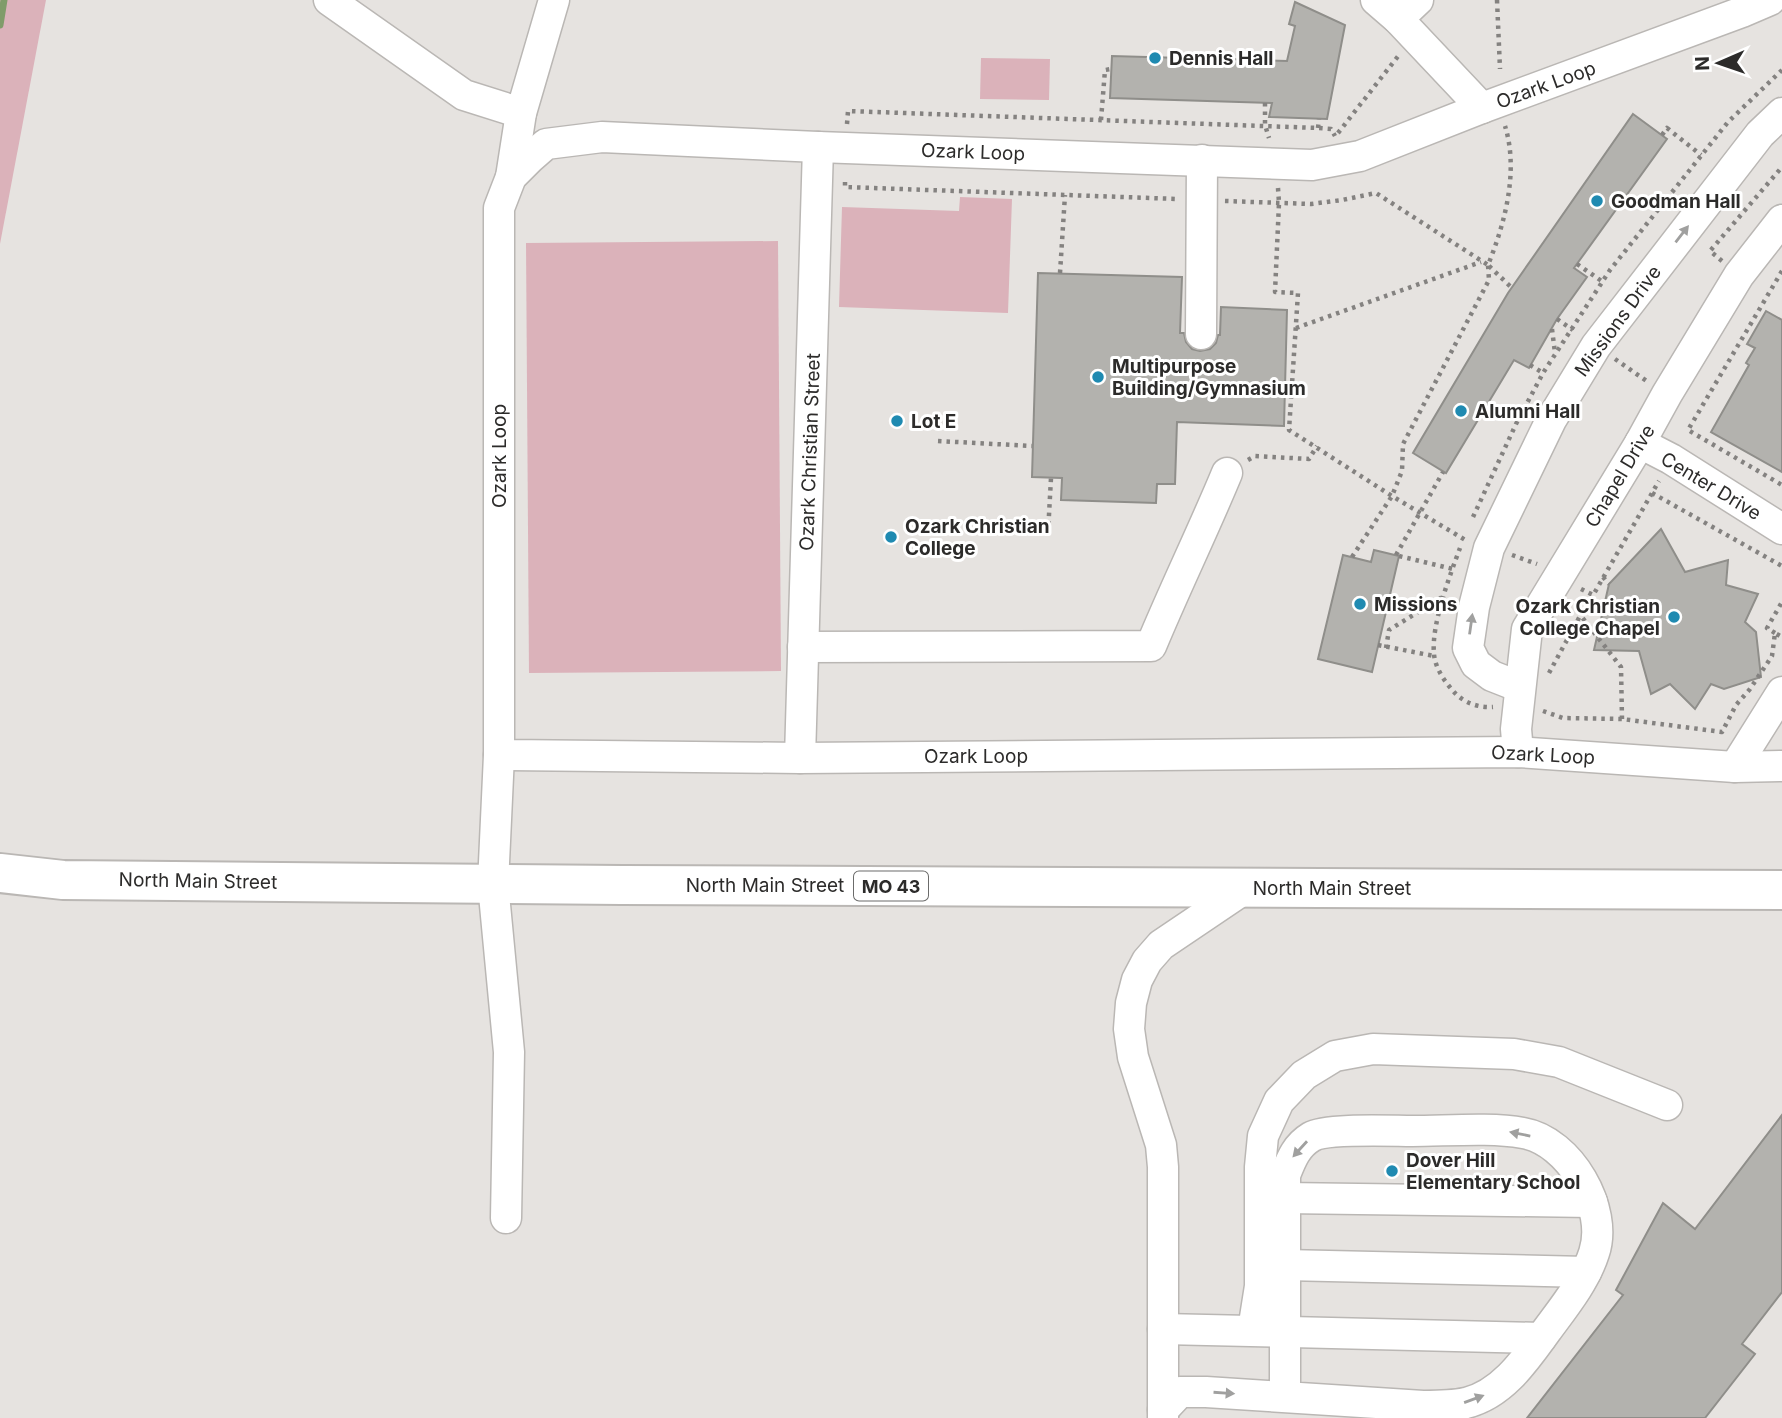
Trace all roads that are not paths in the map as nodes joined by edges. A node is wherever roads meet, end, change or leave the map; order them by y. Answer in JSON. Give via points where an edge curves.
{"nodes":[{"id":1,"x":328,"y":0,"type":"edge"},
{"id":2,"x":554,"y":0,"type":"edge"},
{"id":3,"x":1770,"y":0,"type":"edge"},
{"id":4,"x":1398,"y":6,"type":"edge"},
{"id":5,"x":522,"y":113,"type":"junction"},
{"id":6,"x":1782,"y":113,"type":"edge"},
{"id":7,"x":1493,"y":115,"type":"junction"},
{"id":8,"x":832,"y":147,"type":"junction"},
{"id":9,"x":1202,"y":160,"type":"junction"},
{"id":10,"x":511,"y":177,"type":"junction"},
{"id":11,"x":1782,"y":220,"type":"edge"},
{"id":12,"x":1201,"y":334,"type":"dead end"},
{"id":13,"x":1640,"y":443,"type":"junction"},
{"id":14,"x":1227,"y":473,"type":"road end"},
{"id":15,"x":1782,"y":529,"type":"edge"},
{"id":16,"x":803,"y":647,"type":"junction"},
{"id":17,"x":1534,"y":681,"type":"junction"},
{"id":18,"x":1782,"y":692,"type":"edge"},
{"id":19,"x":1518,"y":752,"type":"junction"},
{"id":20,"x":499,"y":755,"type":"junction"},
{"id":21,"x":800,"y":758,"type":"junction"},
{"id":22,"x":1782,"y":766,"type":"edge"},
{"id":23,"x":1735,"y":767,"type":"junction"},
{"id":24,"x":0,"y":873,"type":"edge"},
{"id":25,"x":493,"y":884,"type":"junction"},
{"id":26,"x":1247,"y":887,"type":"junction"},
{"id":27,"x":1782,"y":890,"type":"edge"},
{"id":28,"x":1667,"y":1105,"type":"dead end"},
{"id":29,"x":1284,"y":1198,"type":"junction"},
{"id":30,"x":1592,"y":1202,"type":"junction"},
{"id":31,"x":506,"y":1218,"type":"dead end"},
{"id":32,"x":1285,"y":1265,"type":"junction"},
{"id":33,"x":1586,"y":1272,"type":"junction"},
{"id":34,"x":1163,"y":1329,"type":"junction"},
{"id":35,"x":1253,"y":1330,"type":"junction"},
{"id":36,"x":1285,"y":1331,"type":"junction"},
{"id":37,"x":1541,"y":1338,"type":"junction"},
{"id":38,"x":1285,"y":1397,"type":"junction"},
{"id":39,"x":1163,"y":1414,"type":"edge"}],
"edges":[{"from":1,"to":5,"type":"lane","via":[[464,95]]},
{"from":2,"to":5,"type":"lane"},
{"from":3,"to":7,"type":"lane","name":"Ozark Loop"},
{"from":4,"to":7,"type":"lane"},
{"from":5,"to":10,"type":"lane"},
{"from":17,"to":6,"type":"lane","name":"Missions Drive","one_way":true,"via":[[1492,676],[1476,664],[1468,648],[1489,548],[1551,420],[1597,346],[1760,134]]},
{"from":7,"to":9,"type":"lane","name":"Ozark Loop","via":[[1360,156],[1312,165]]},
{"from":8,"to":9,"type":"lane","name":"Ozark Loop"},
{"from":8,"to":10,"type":"lane","name":"Ozark Loop","via":[[602,137],[546,144]]},
{"from":8,"to":16,"type":"lane","name":"Ozark Christian Street","via":[[814,327]]},
{"from":9,"to":12,"type":"lane"},
{"from":10,"to":20,"type":"lane","name":"Ozark Loop","via":[[499,208]]},
{"from":11,"to":13,"type":"lane","name":"Chapel Drive","via":[[1739,275]]},
{"from":13,"to":15,"type":"lane","name":"Center Drive"},
{"from":13,"to":17,"type":"lane","name":"Chapel Drive","via":[[1527,629]]},
{"from":14,"to":16,"type":"lane","via":[[1151,646]]},
{"from":16,"to":21,"type":"lane","name":"Ozark Christian Street"},
{"from":17,"to":19,"type":"lane","name":"Chapel Drive","via":[[1516,729]]},
{"from":18,"to":23,"type":"lane"},
{"from":19,"to":21,"type":"lane","name":"Ozark Loop"},
{"from":19,"to":23,"type":"lane","name":"Ozark Loop"},
{"from":20,"to":21,"type":"lane","name":"Ozark Loop"},
{"from":20,"to":25,"type":"lane"},
{"from":22,"to":23,"type":"lane","name":"Ozark Loop"},
{"from":24,"to":25,"type":"main road","name":"North Main Street","number":"MO 43","via":[[63,880]]},
{"from":25,"to":26,"type":"main road","name":"North Main Street","number":"MO 43"},
{"from":25,"to":31,"type":"lane","via":[[509,1052]]},
{"from":26,"to":27,"type":"main road","name":"North Main Street","number":"MO 43"},
{"from":26,"to":34,"type":"lane","via":[[1161,945],[1137,980],[1131,1003],[1133,1057],[1161,1145]]},
{"from":28,"to":35,"type":"lane","via":[[1559,1062],[1514,1054],[1373,1049],[1335,1056],[1304,1075],[1279,1101],[1263,1136],[1260,1286]]},
{"from":29,"to":30,"type":"lane"},
{"from":30,"to":29,"type":"lane","one_way":true,"via":[[1575,1167],[1553,1146],[1525,1133],[1496,1131],[1342,1131],[1312,1136],[1294,1152],[1285,1175]]},
{"from":29,"to":32,"type":"lane"},
{"from":30,"to":33,"type":"lane","via":[[1598,1228]]},
{"from":32,"to":33,"type":"lane"},
{"from":32,"to":36,"type":"lane"},
{"from":33,"to":37,"type":"lane"},
{"from":34,"to":35,"type":"lane"},
{"from":34,"to":39,"type":"lane"},
{"from":35,"to":36,"type":"lane"},
{"from":36,"to":37,"type":"lane"},
{"from":36,"to":38,"type":"lane"},
{"from":38,"to":37,"type":"lane","one_way":true,"via":[[1423,1406],[1467,1403],[1490,1393],[1519,1368]]},
{"from":39,"to":38,"type":"lane","one_way":true,"via":[[1180,1392]]}]}
